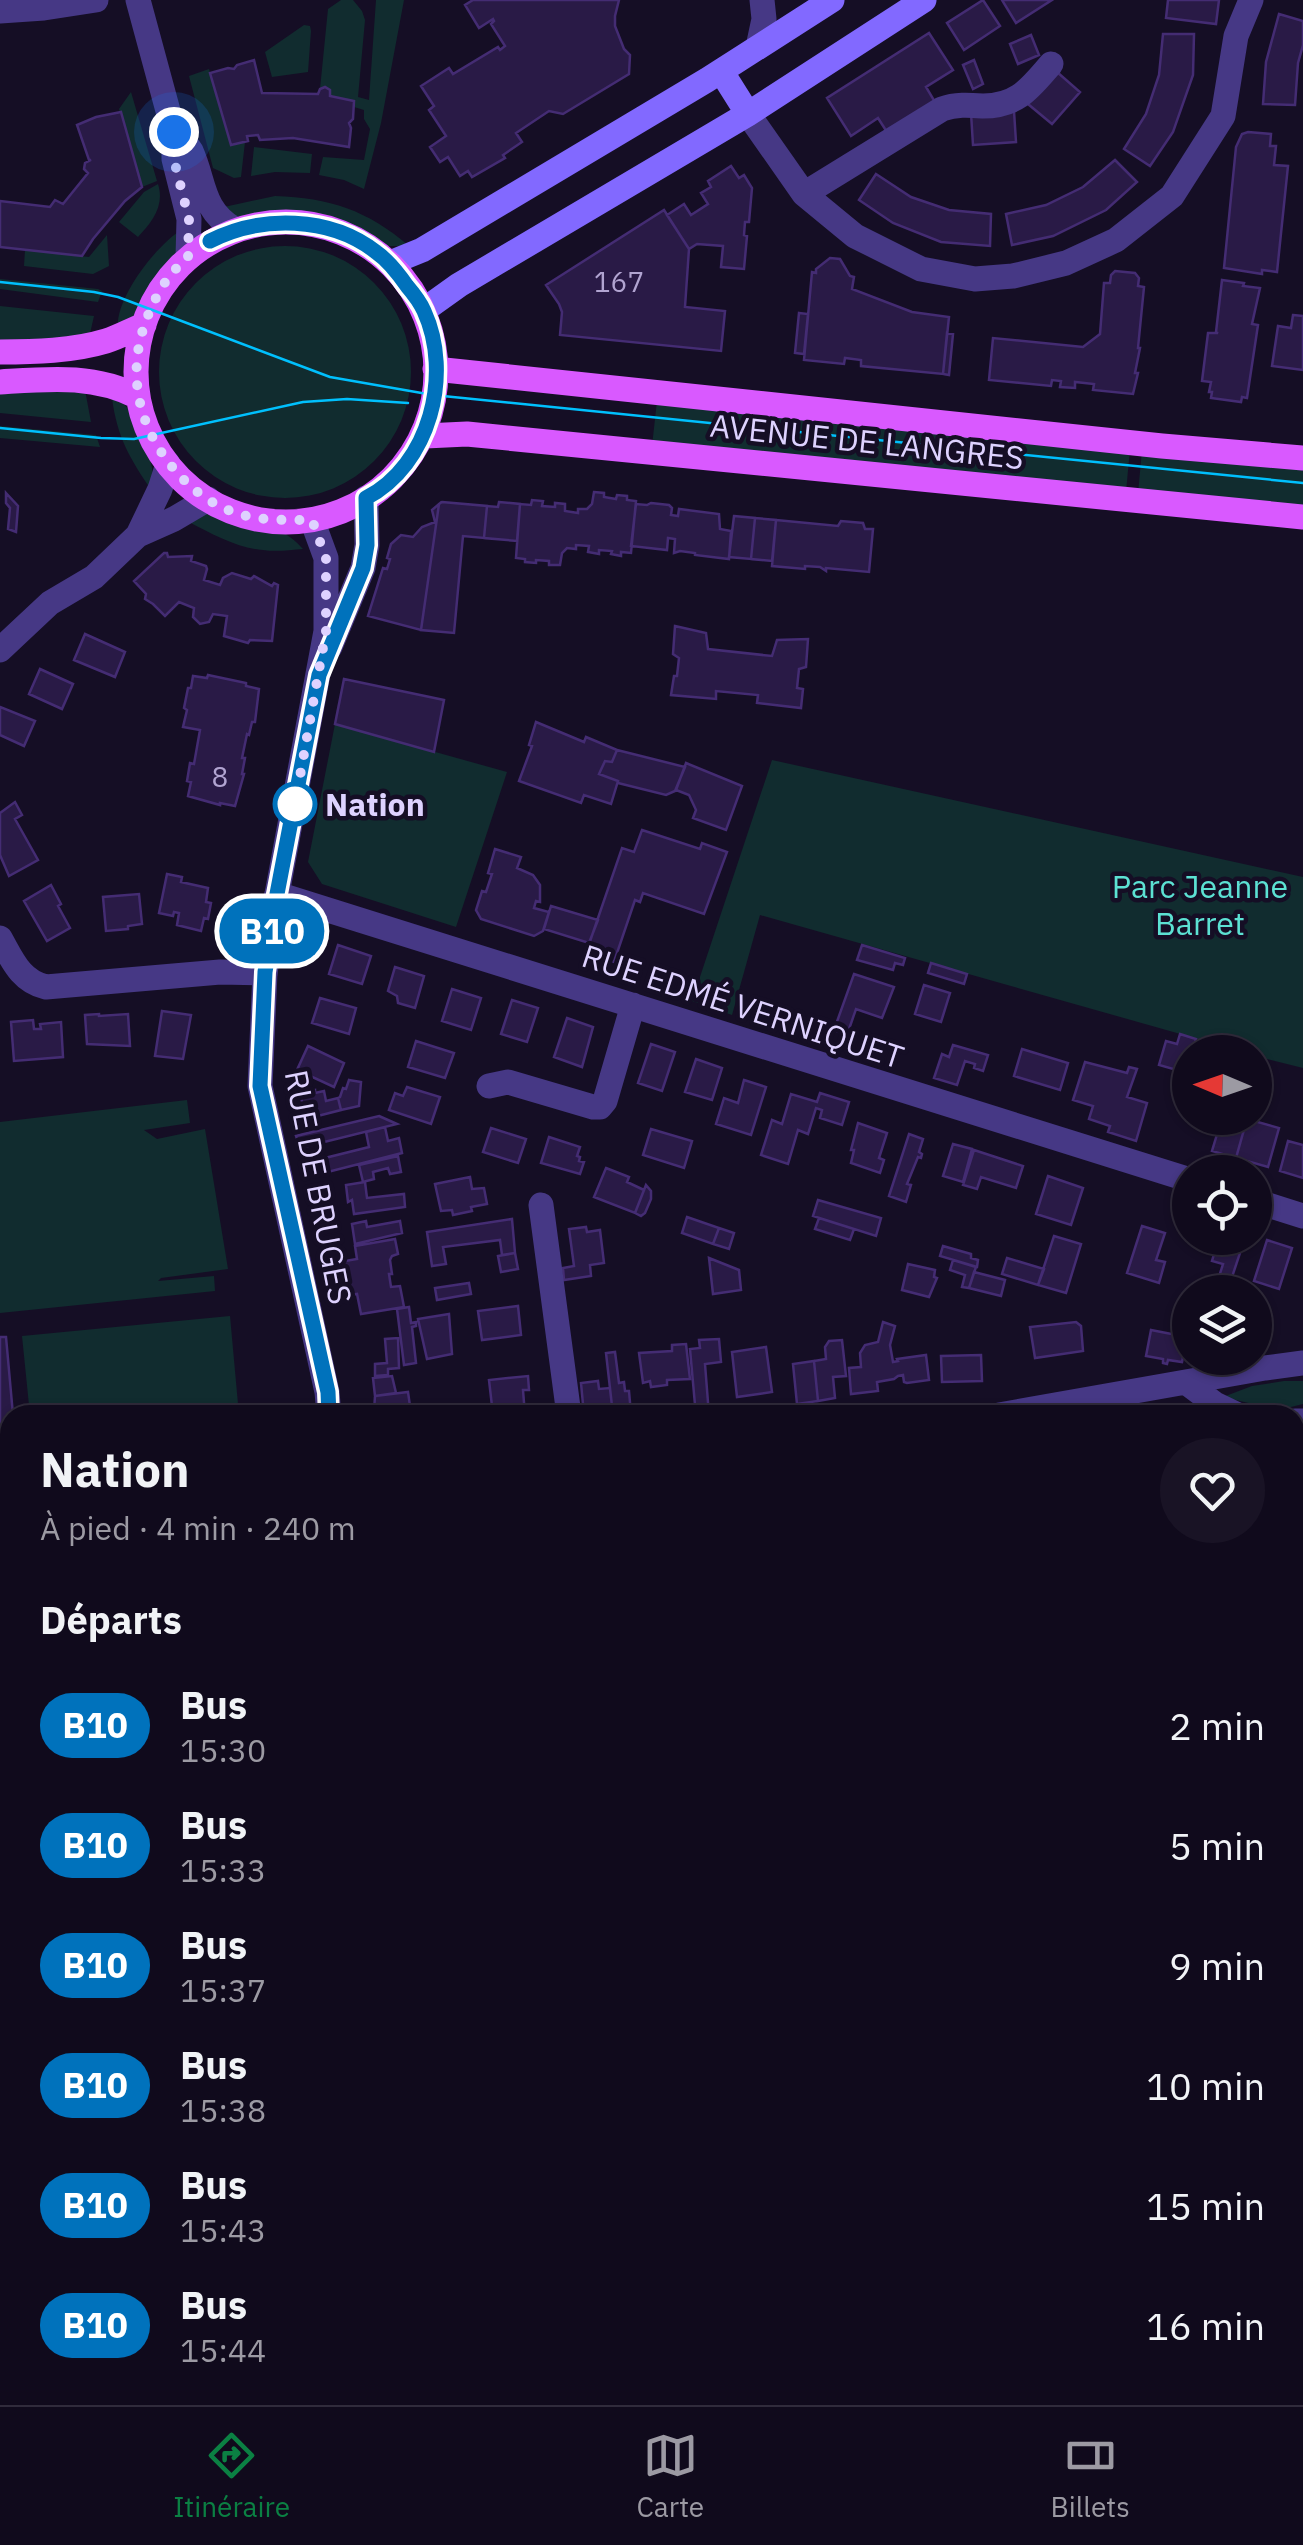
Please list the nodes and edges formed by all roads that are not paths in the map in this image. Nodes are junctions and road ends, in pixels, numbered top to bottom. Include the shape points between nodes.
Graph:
1 (96, 0) edge
2 (138, 0) edge
3 (762, 0) edge
4 (832, 0) edge
5 (924, 0) edge
6 (1250, 0) edge
7 (0, 12) edge
8 (758, 47) junction
9 (1051, 64) dead end
10 (722, 71) junction
11 (748, 114) junction
12 (174, 132) junction
13 (804, 194) junction
14 (234, 229) junction
15 (188, 258) junction
16 (390, 264) junction
17 (424, 310) junction
18 (144, 325) junction
19 (0, 352) edge
20 (436, 369) junction
21 (0, 382) edge
22 (138, 397) junction
23 (425, 436) junction
24 (1303, 458) edge
25 (168, 464) junction
26 (366, 498) junction
27 (208, 499) junction
28 (1303, 517) edge
29 (312, 520) junction
30 (138, 535) junction
31 (0, 650) edge
32 (319, 675) junction
33 (277, 894) junction
34 (0, 938) edge
35 (265, 972) junction
36 (9, 974) edge
37 (632, 1005) junction
38 (489, 1086) dead end
39 (1172, 1174) edge
40 (541, 1205) dead end
41 (1272, 1206) edge
42 (1303, 1216) edge
43 (1303, 1363) edge
44 (1187, 1383) junction
45 (329, 1405) edge
46 (569, 1405) edge
47 (1111, 1405) edge
48 (1218, 1405) edge

1 - 7 street
2 - 12 street
3 - 8 street
4 - 8 main road
5 - 11 main road
6 - 13 street via 1236,36 1223,116 1172,196 1116,240 1066,264 1001,278 921,269 855,236
8 - 10 main road
9 - 13 street via 1015,100 942,109
10 - 11 main road
10 - 16 main road
11 - 13 street
11 - 17 main road
12 - 14 street via 190,148 211,208
12 - 15 street via 189,219
14 - 15 main road
14 - 16 main road via 314,224 345,233
15 - 18 main road via 163,285
16 - 17 main road
17 - 20 main road
18 - 19 main road via 92,344
18 - 22 main road
20 - 23 main road
20 - 24 main road, AVENUE DE LANGRES
21 - 22 main road via 90,381
22 - 25 main road via 150,437
23 - 26 main road via 404,467
23 - 28 main road, AVENUE DE LANGRES via 468,434
25 - 27 main road
25 - 30 street
26 - 29 main road
26 - 32 street, RUE DE BRUGES via 363,568
27 - 29 main road via 235,513
27 - 30 street
29 - 32 street, RUE DE BRUGES via 326,558
30 - 31 street
32 - 33 street, RUE DE BRUGES
33 - 35 street, RUE DE BRUGES
33 - 37 street, RUE EDMÉ VERNIQUET
34 - 36 street
35 - 36 street via 46,988
35 - 45 street, RUE DE BRUGES via 260,1086
37 - 38 street via 600,1107 508,1082
37 - 39 street, RUE EDMÉ VERNIQUET
40 - 46 street
41 - 42 street
43 - 44 street
44 - 47 street
44 - 48 street

